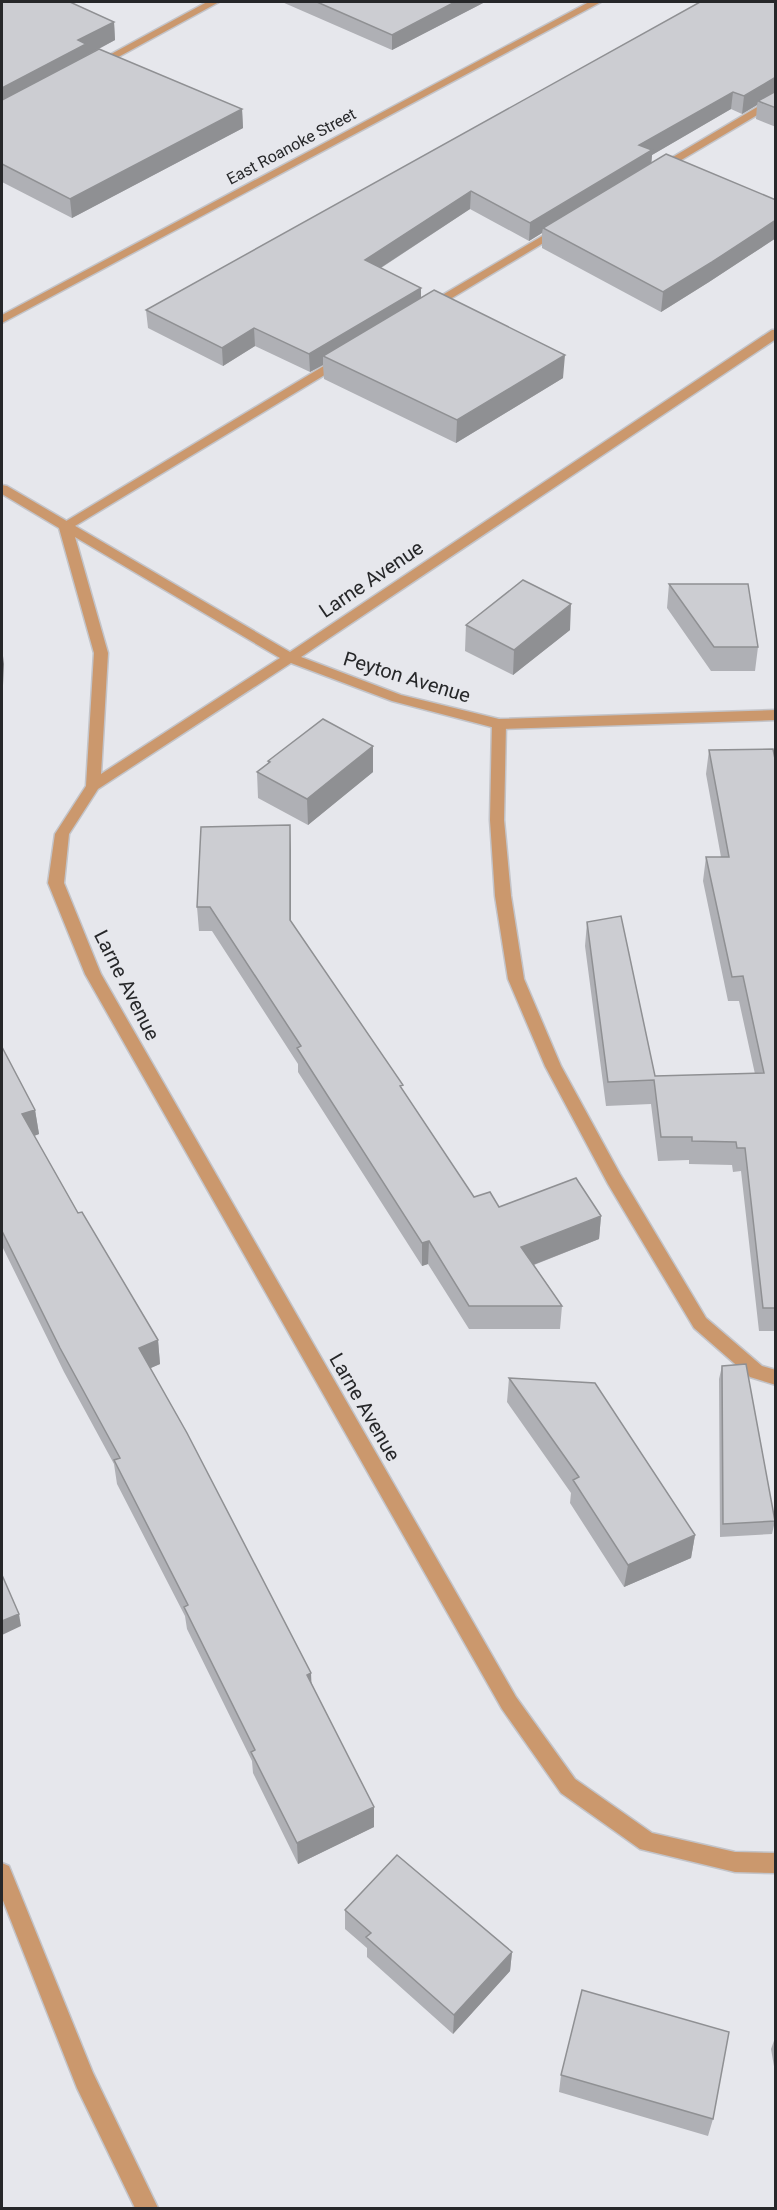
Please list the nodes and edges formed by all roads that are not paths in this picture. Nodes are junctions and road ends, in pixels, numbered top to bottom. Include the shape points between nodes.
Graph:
1 (214, 2) edge
2 (596, 2) edge
3 (82, 73) edge
4 (776, 99) edge
5 (643, 179) edge
6 (571, 222) edge
7 (418, 314) edge
8 (2, 320) edge
9 (776, 333) edge
10 (357, 351) edge
11 (2, 489) edge
12 (65, 526) junction
13 (290, 658) junction
14 (776, 715) edge
15 (499, 724) junction
16 (93, 786) junction
17 (776, 1378) edge
18 (776, 1863) edge
19 (2, 1873) edge
20 (147, 2208) edge

1 - 3 street
2 - 8 street, East Roanoke Street
4 - 5 street
6 - 7 street
9 - 13 street, Larne Avenue
10 - 12 street
11 - 12 street, Peyton Avenue
12 - 13 street, Peyton Avenue
12 - 16 street via 101,653
13 - 15 street, Peyton Avenue via 397,698
13 - 16 street, Larne Avenue
14 - 15 street, Peyton Avenue
15 - 17 street via 497,820 503,896 516,979 559,1076 614,1179 700,1323 756,1372
16 - 18 street, Larne Avenue via 62,834 56,883 93,974 509,1702 568,1786 647,1842 735,1862
19 - 20 street via 85,2080

